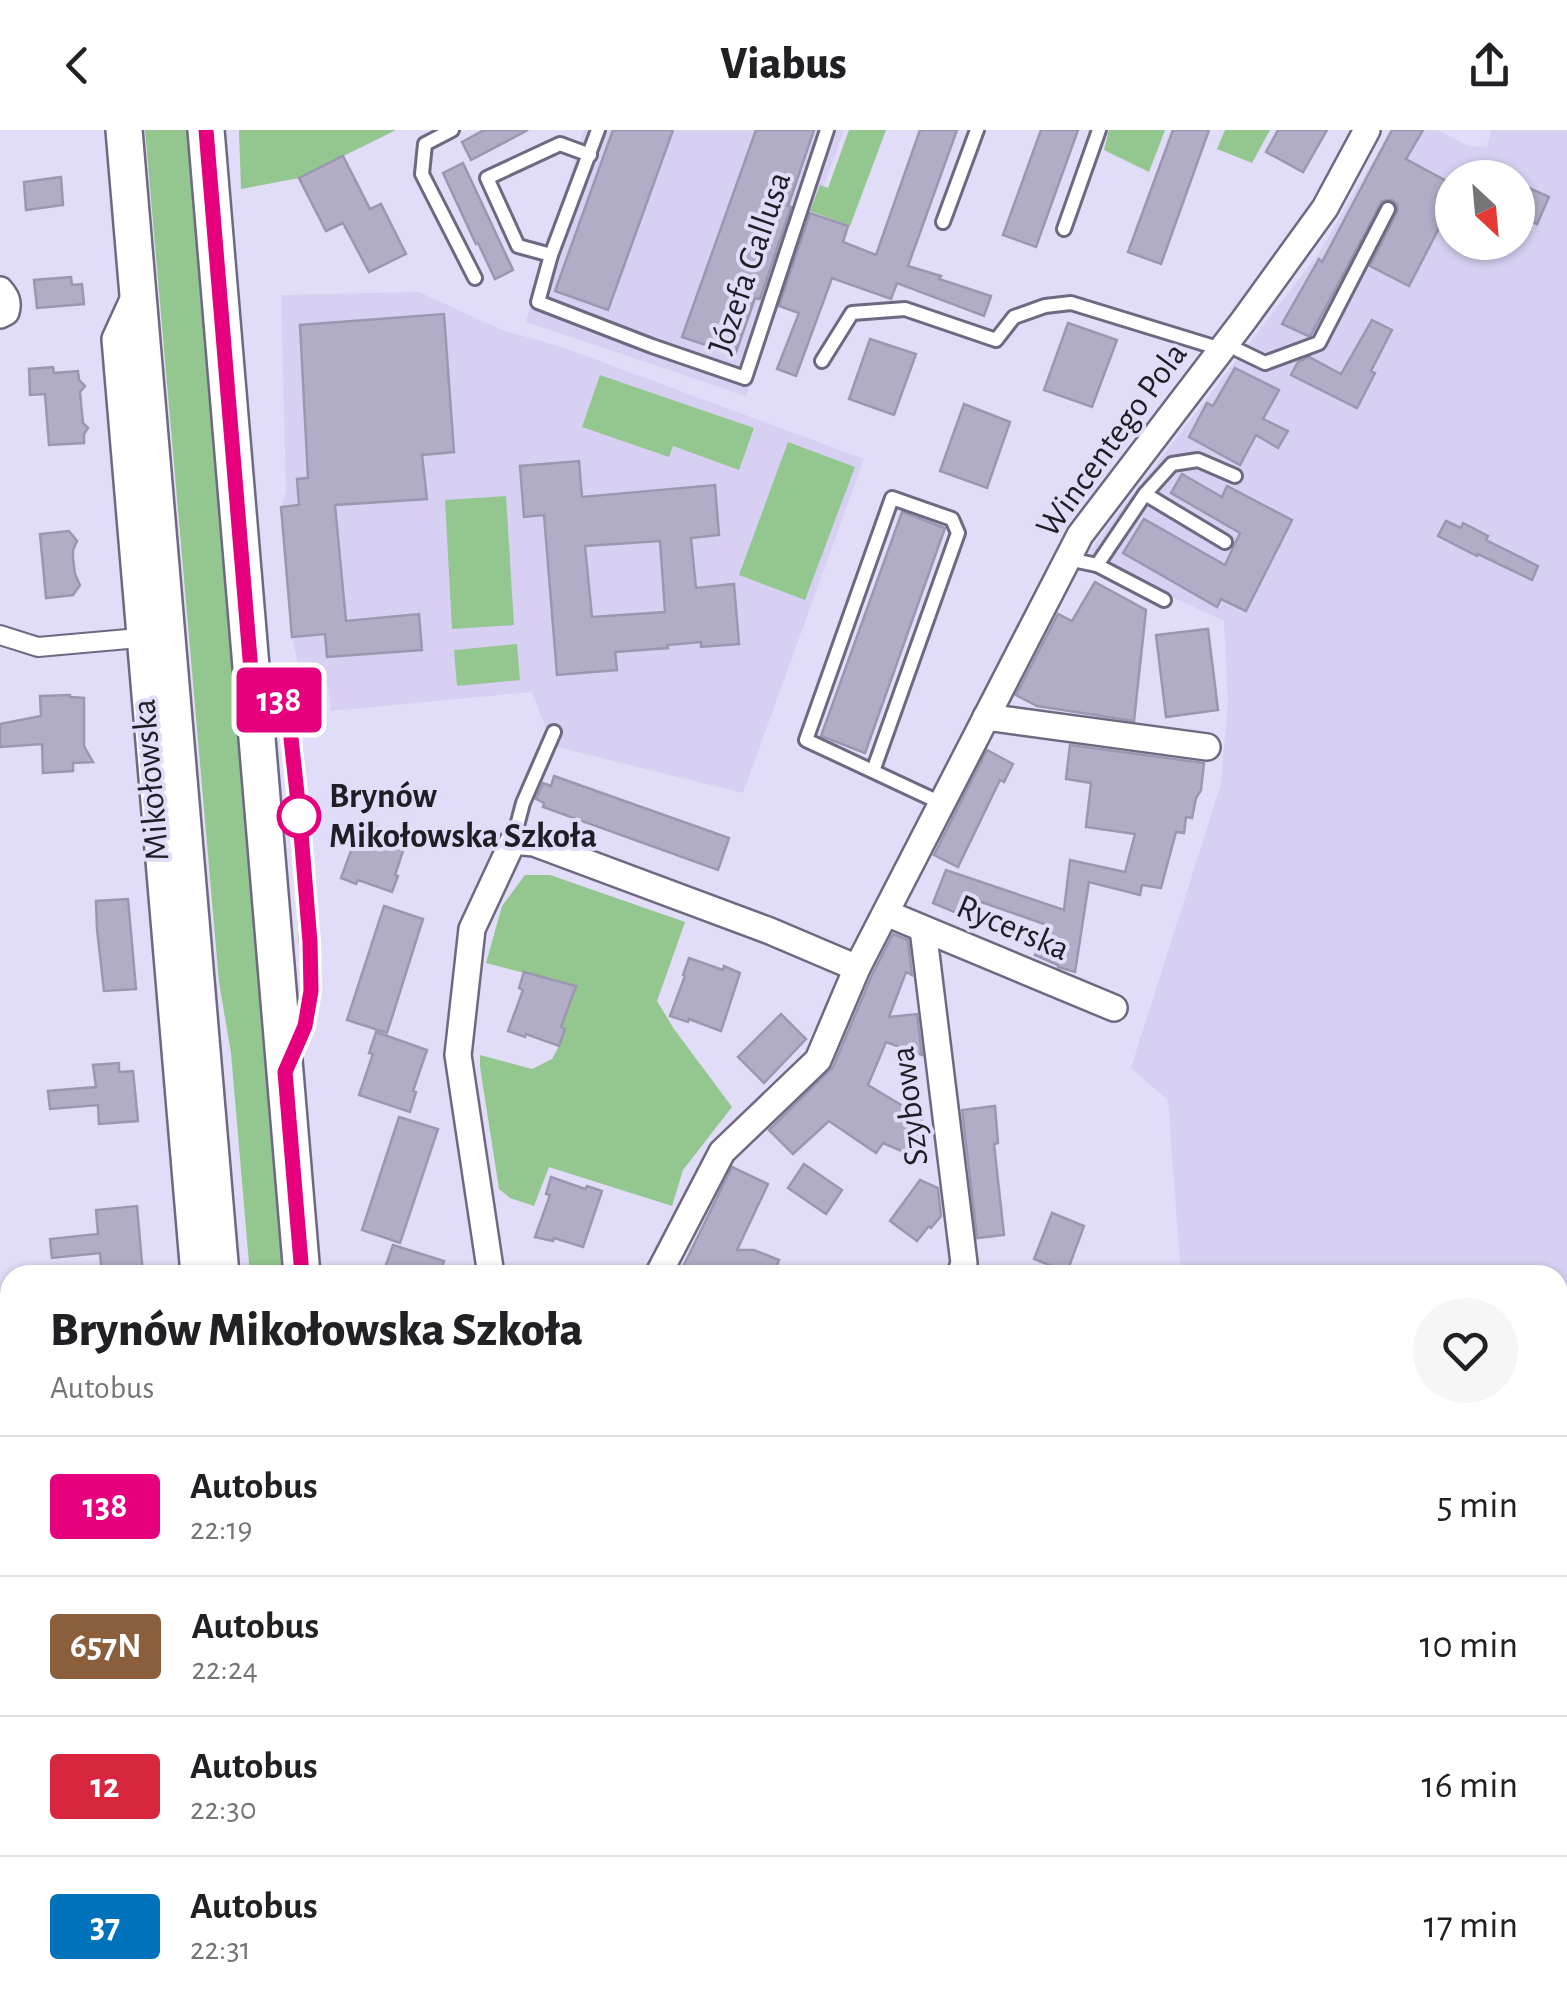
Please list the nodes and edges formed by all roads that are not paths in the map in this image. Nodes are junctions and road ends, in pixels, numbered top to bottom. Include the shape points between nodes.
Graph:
1 (124, 130) edge
2 (206, 130) edge
3 (452, 130) edge
4 (598, 130) edge
5 (828, 130) edge
6 (977, 130) edge
7 (1099, 130) edge
8 (1367, 130) edge
9 (590, 155) junction
10 (1388, 209) dead end
11 (943, 222) dead end
12 (1064, 230) dead end
13 (552, 255) junction
14 (475, 278) dead end
15 (0, 290) edge
16 (0, 315) edge
17 (1224, 345) junction
18 (822, 361) dead end
19 (1234, 476) dead end
20 (1146, 494) junction
21 (1225, 542) dead end
22 (1068, 559) junction
23 (1097, 565) junction
24 (1164, 600) dead end
25 (0, 635) edge
26 (153, 636) junction
27 (986, 718) junction
28 (554, 732) dead end
29 (1206, 748) dead end
30 (874, 772) junction
31 (942, 804) junction
32 (513, 841) junction
33 (886, 913) junction
34 (924, 929) junction
35 (857, 968) junction
36 (1114, 1008) dead end
37 (216, 1265) edge
38 (301, 1265) edge
39 (490, 1265) edge
40 (663, 1265) edge
41 (963, 1265) edge

1 - 26 main road, Mikołowska
2 - 38 main road
3 - 14 lane via 425,144 422,174
4 - 9 lane, Józefa Gallusa
5 - 13 lane, Józefa Gallusa via 745,378 538,302
6 - 11 lane
7 - 12 lane
8 - 17 street, Wincentego Pola via 1324,208
9 - 13 lane, Józefa Gallusa
9 - 13 lane via 560,144 487,178 518,246
10 - 17 lane via 1319,343 1265,363
15 - 16 street via 8,305
17 - 18 lane via 1071,304 1014,317 996,340 904,309 852,313
17 - 22 street, Wincentego Pola
19 - 20 lane via 1198,460 1172,464
20 - 21 lane
20 - 23 lane
22 - 23 lane
22 - 27 street, Wincentego Pola
23 - 24 lane
25 - 26 street via 38,647
26 - 37 main road, Mikołowska
27 - 29 street
27 - 31 street, Wincentego Pola
28 - 32 lane
30 - 30 lane via 806,740 892,498 952,518 958,533
30 - 31 lane
31 - 33 street, Wincentego Pola
32 - 35 street
32 - 39 street via 472,928 459,1034
33 - 34 street, Rycerska
33 - 35 street, Wincentego Pola
34 - 36 street, Rycerska
34 - 41 street, Szybowa
35 - 40 street, Wincentego Pola via 818,1060 722,1152

